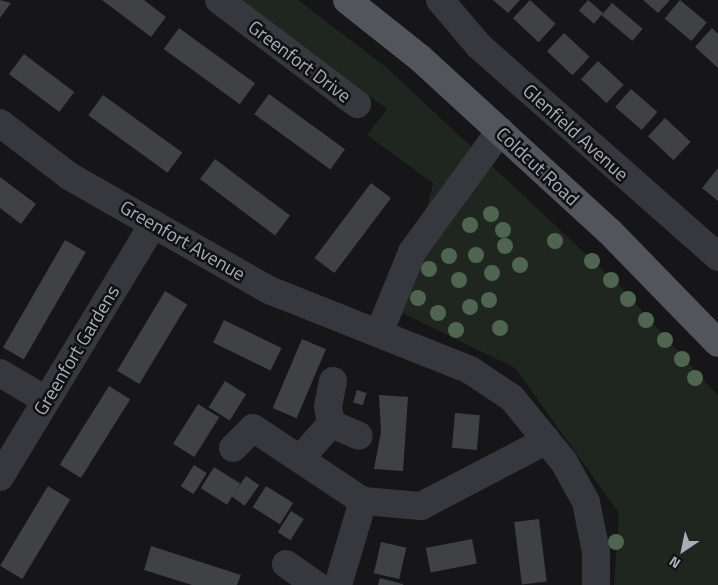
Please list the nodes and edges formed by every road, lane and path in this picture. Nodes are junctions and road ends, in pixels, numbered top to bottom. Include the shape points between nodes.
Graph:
1 (219, 0) edge
2 (347, 0) edge
3 (440, 0) edge
4 (357, 104) dead end
5 (0, 123) edge
6 (500, 131) junction
7 (153, 224) junction
8 (718, 257) edge
9 (379, 333) junction
10 (718, 343) edge
11 (0, 373) edge
12 (334, 382) dead end
13 (46, 400) junction
14 (331, 424) junction
15 (359, 436) dead end
16 (547, 440) junction
17 (233, 448) dead end
18 (300, 459) junction
19 (0, 477) edge
20 (363, 500) junction
21 (286, 564) dead end
22 (316, 585) edge
23 (338, 585) edge
24 (596, 585) edge

1 - 4 street, Greenfort Drive
2 - 6 main road, Coldcut Road
3 - 8 street, Glenfield Avenue via 479,46
5 - 7 street, Greenfort Avenue via 69,176
6 - 9 street via 412,252
6 - 10 main road, Coldcut Road via 646,265
7 - 9 street, Greenfort Avenue via 293,302
7 - 13 street, Greenfort Gardens
9 - 16 street, Greenfort Avenue via 470,370 512,398
11 - 13 street
12 - 14 street via 328,406
13 - 19 street, Greenfort Gardens
14 - 15 street
14 - 18 street
16 - 20 street via 421,506
16 - 24 street, Greenfort Avenue via 586,502 596,552
17 - 18 street via 253,428
18 - 20 street
20 - 23 street
21 - 22 street

